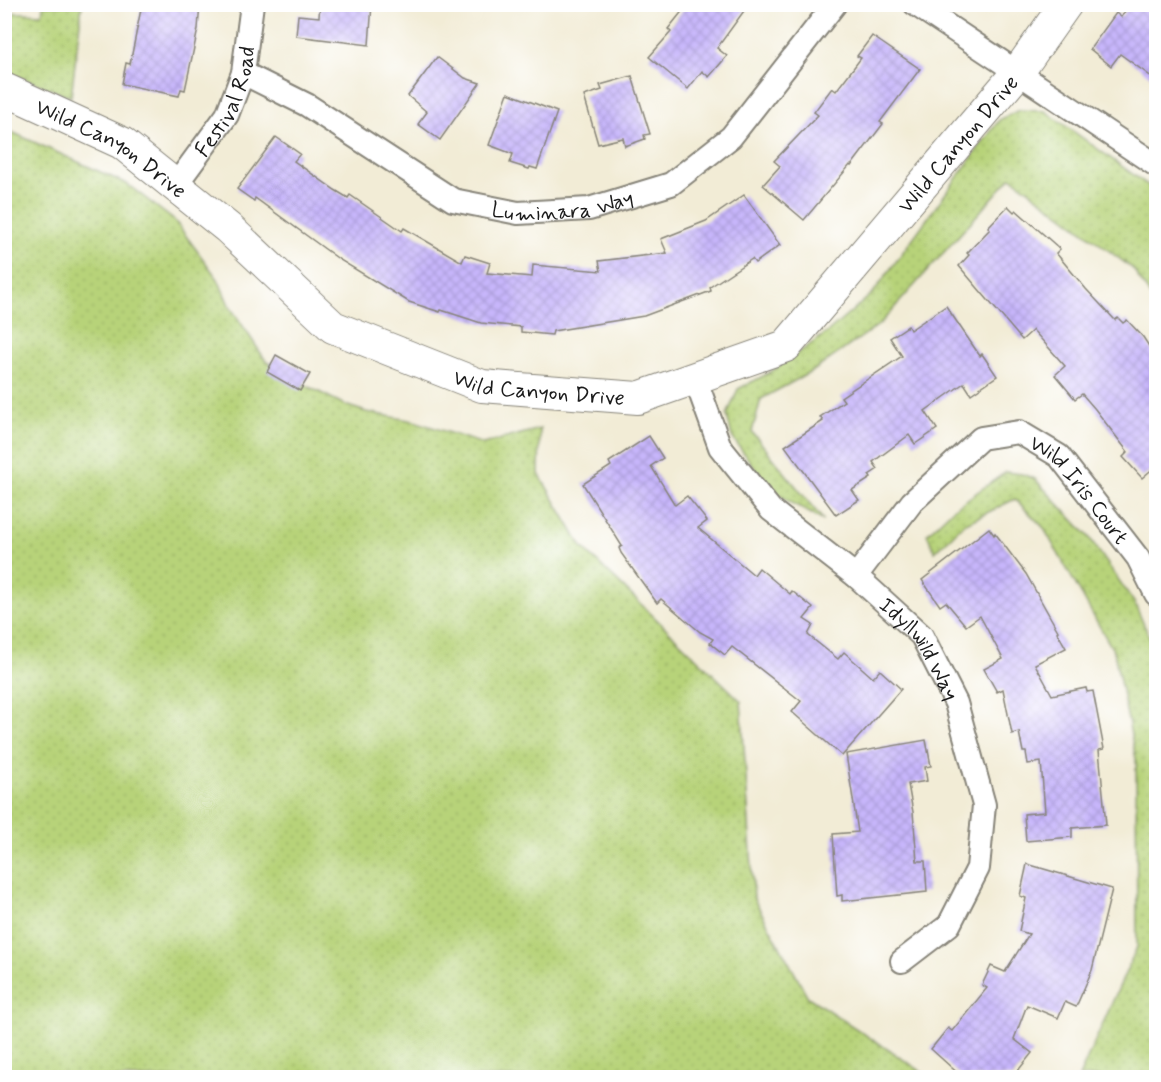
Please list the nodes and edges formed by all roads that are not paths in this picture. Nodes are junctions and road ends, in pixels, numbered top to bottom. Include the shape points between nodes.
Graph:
1 (252, 4) edge
2 (835, 4) edge
3 (915, 4) edge
4 (1066, 4) edge
5 (1018, 72) junction
6 (243, 73) junction
7 (4, 89) edge
8 (1156, 165) edge
9 (175, 186) junction
10 (695, 378) junction
11 (856, 576) junction
12 (1156, 594) edge
13 (902, 961) dead end

1 - 6 street, Festival Road
2 - 6 street, Luminara Way via 731,137 671,183 588,209 518,213 453,201 307,105
3 - 5 street
4 - 5 street, Wild Canyon Drive
5 - 8 street
5 - 10 street, Wild Canyon Drive via 786,346
6 - 9 street, Festival Road via 227,115
7 - 9 street, Wild Canyon Drive via 122,143
9 - 10 street, Wild Canyon Drive via 228,228 333,327 482,386 638,399
10 - 11 street, Idyllwild Way via 720,447 771,510
11 - 12 street, Wild Iris Court via 912,502 981,438 1019,432 1059,456 1138,558
11 - 13 street, Idyllwild Way via 922,636 956,703 984,805 978,868 949,926

